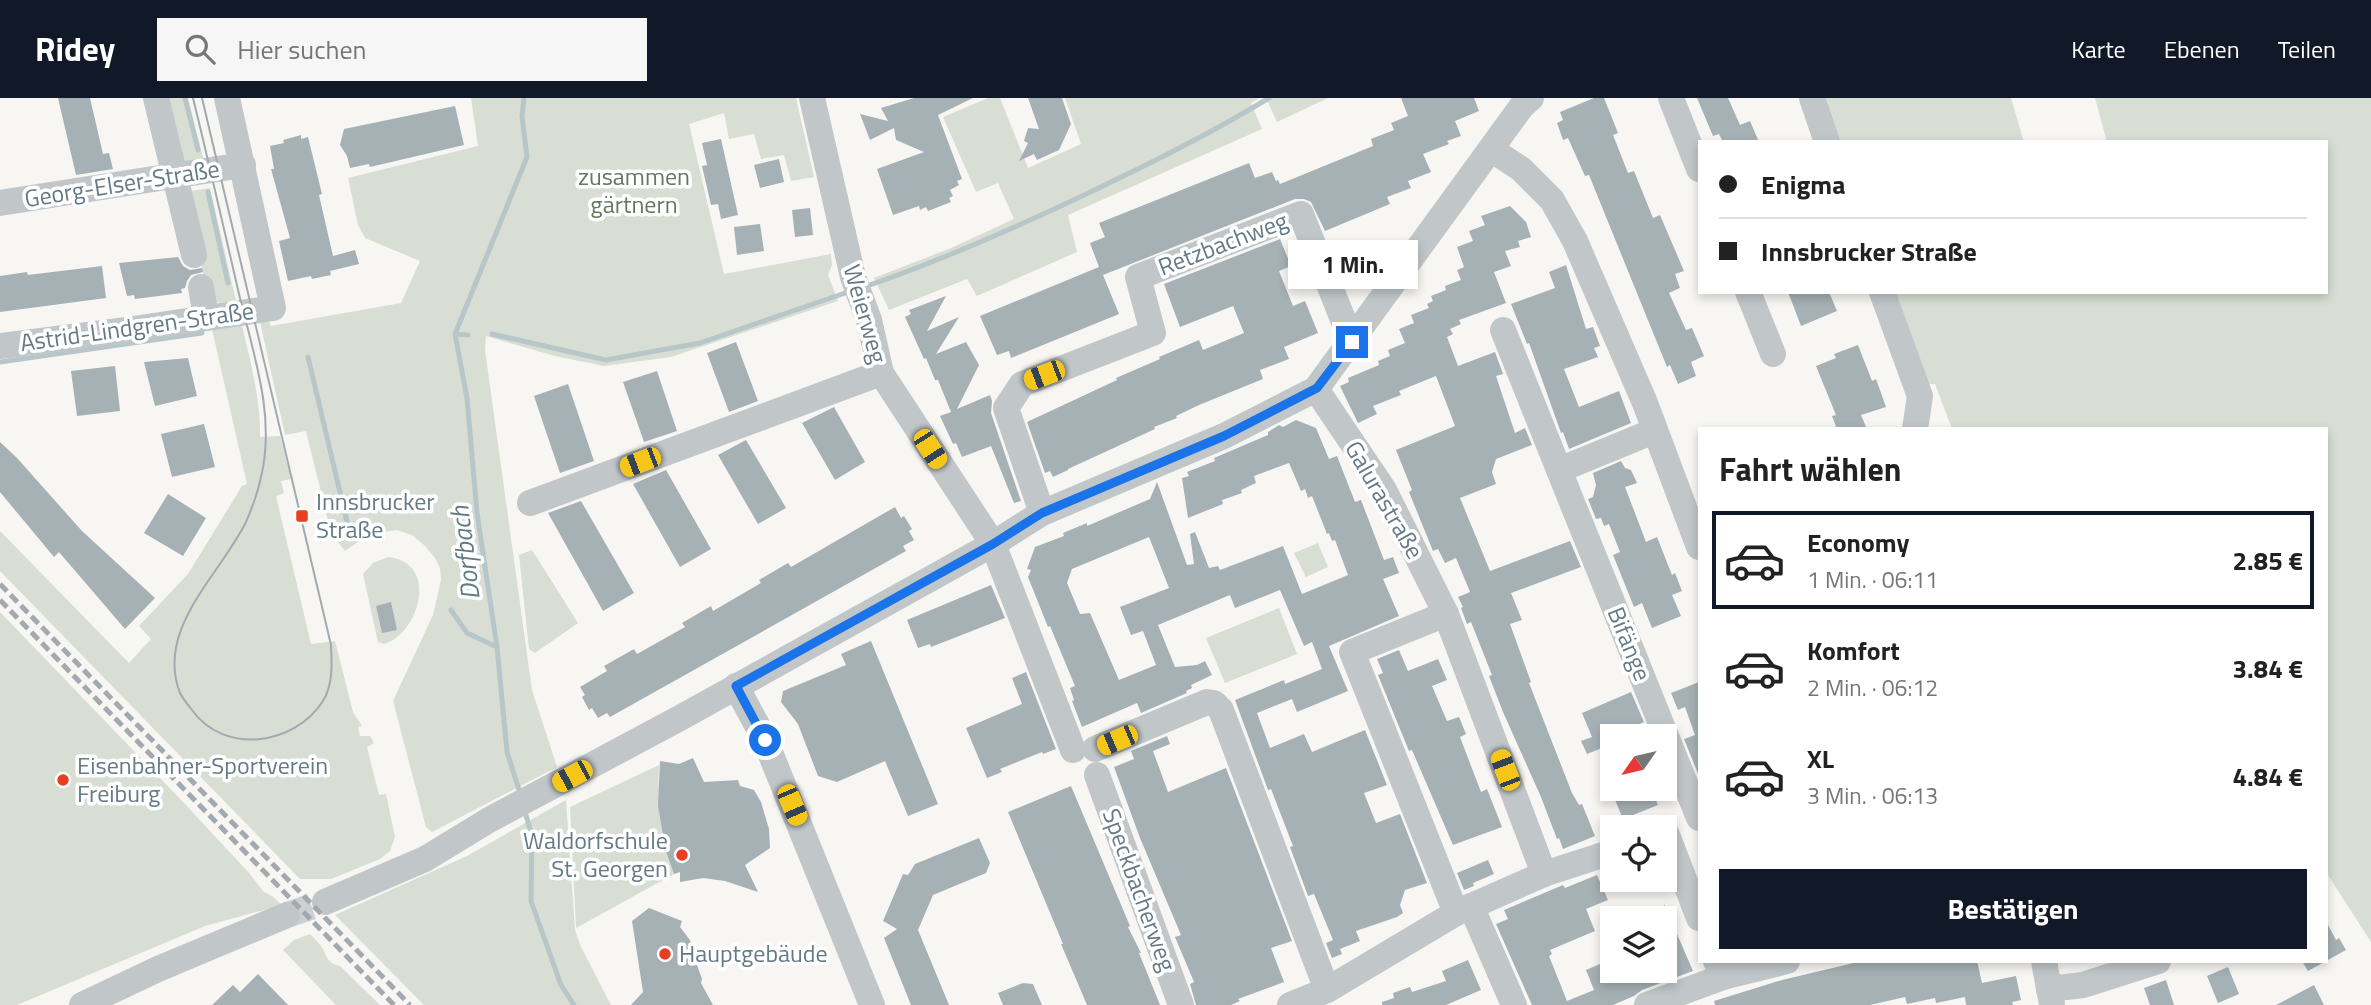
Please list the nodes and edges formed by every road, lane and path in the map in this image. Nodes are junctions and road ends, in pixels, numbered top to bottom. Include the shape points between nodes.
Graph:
1 (156, 98) edge
2 (227, 98) edge
3 (812, 98) edge
4 (1531, 98) edge
5 (1671, 98) edge
6 (1812, 98) edge
7 (1826, 140) edge
8 (1492, 150) junction
9 (243, 165) junction
10 (1698, 166) edge
11 (175, 177) junction
12 (0, 203) edge
13 (194, 255) dead end
14 (201, 287) dead end
15 (1749, 294) edge
16 (1883, 294) edge
17 (206, 318) junction
18 (1503, 330) dead end
19 (1352, 342) junction
20 (0, 345) edge
21 (1773, 354) dead end
22 (881, 373) junction
23 (1317, 388) junction
24 (1915, 427) edge
25 (1654, 431) junction
26 (1559, 470) junction
27 (530, 503) dead end
28 (1042, 513) junction
29 (993, 544) junction
30 (1698, 544) edge
31 (1446, 614) junction
32 (736, 686) junction
33 (1088, 758) junction
34 (1698, 816) edge
35 (1698, 825) edge
36 (1677, 832) edge
37 (1600, 856) edge
38 (1677, 863) edge
39 (1544, 874) junction
40 (325, 902) tunnel mouth
41 (1464, 910) junction
42 (287, 915) tunnel mouth
43 (1698, 915) edge
44 (1770, 963) edge
45 (2044, 963) edge
46 (2152, 963) edge
47 (1719, 969) edge
48 (1327, 990) junction
49 (2050, 997) edge
50 (82, 1005) edge
51 (872, 1005) edge
52 (1181, 1005) edge
53 (1290, 1005) edge
54 (1514, 1005) edge
55 (1647, 1005) edge

1 - 11 street
2 - 9 street
3 - 22 street, Weierweg
4 - 8 street
5 - 10 street
6 - 7 street
8 - 19 street
8 - 25 street via 1521,169 1552,200 1575,241
9 - 11 street, Georg-Elser-Straße
9 - 17 street, Astrid-Lindgren-Straße via 273,308
11 - 12 street, Georg-Elser-Straße
11 - 13 street
14 - 17 street
15 - 21 street
16 - 24 street via 1920,396
17 - 20 street, Astrid-Lindgren-Straße
18 - 26 street, Bifänge
19 - 23 street
19 - 28 street, Retzbachweg via 1301,214 1138,277 1153,334 1022,384 1006,408
22 - 27 street
22 - 29 street, Weierweg
23 - 28 street via 1224,436
23 - 31 street, Galurastraße via 1384,490
25 - 26 street
25 - 30 street
26 - 34 street, Bifänge
28 - 29 street
29 - 32 street
29 - 33 street, Speckbacherweg
31 - 39 street, Galurastraße
31 - 41 street via 1352,652
32 - 40 street via 425,859
32 - 51 street via 765,740
33 - 48 street via 1207,702 1214,703
33 - 52 street, Speckbacherweg
35 - 36 street
37 - 39 street
38 - 43 street
39 - 41 street
41 - 48 street
41 - 54 street
42 - 50 street
44 - 47 street
45 - 49 street
46 - 49 street
47 - 55 street
48 - 53 street

